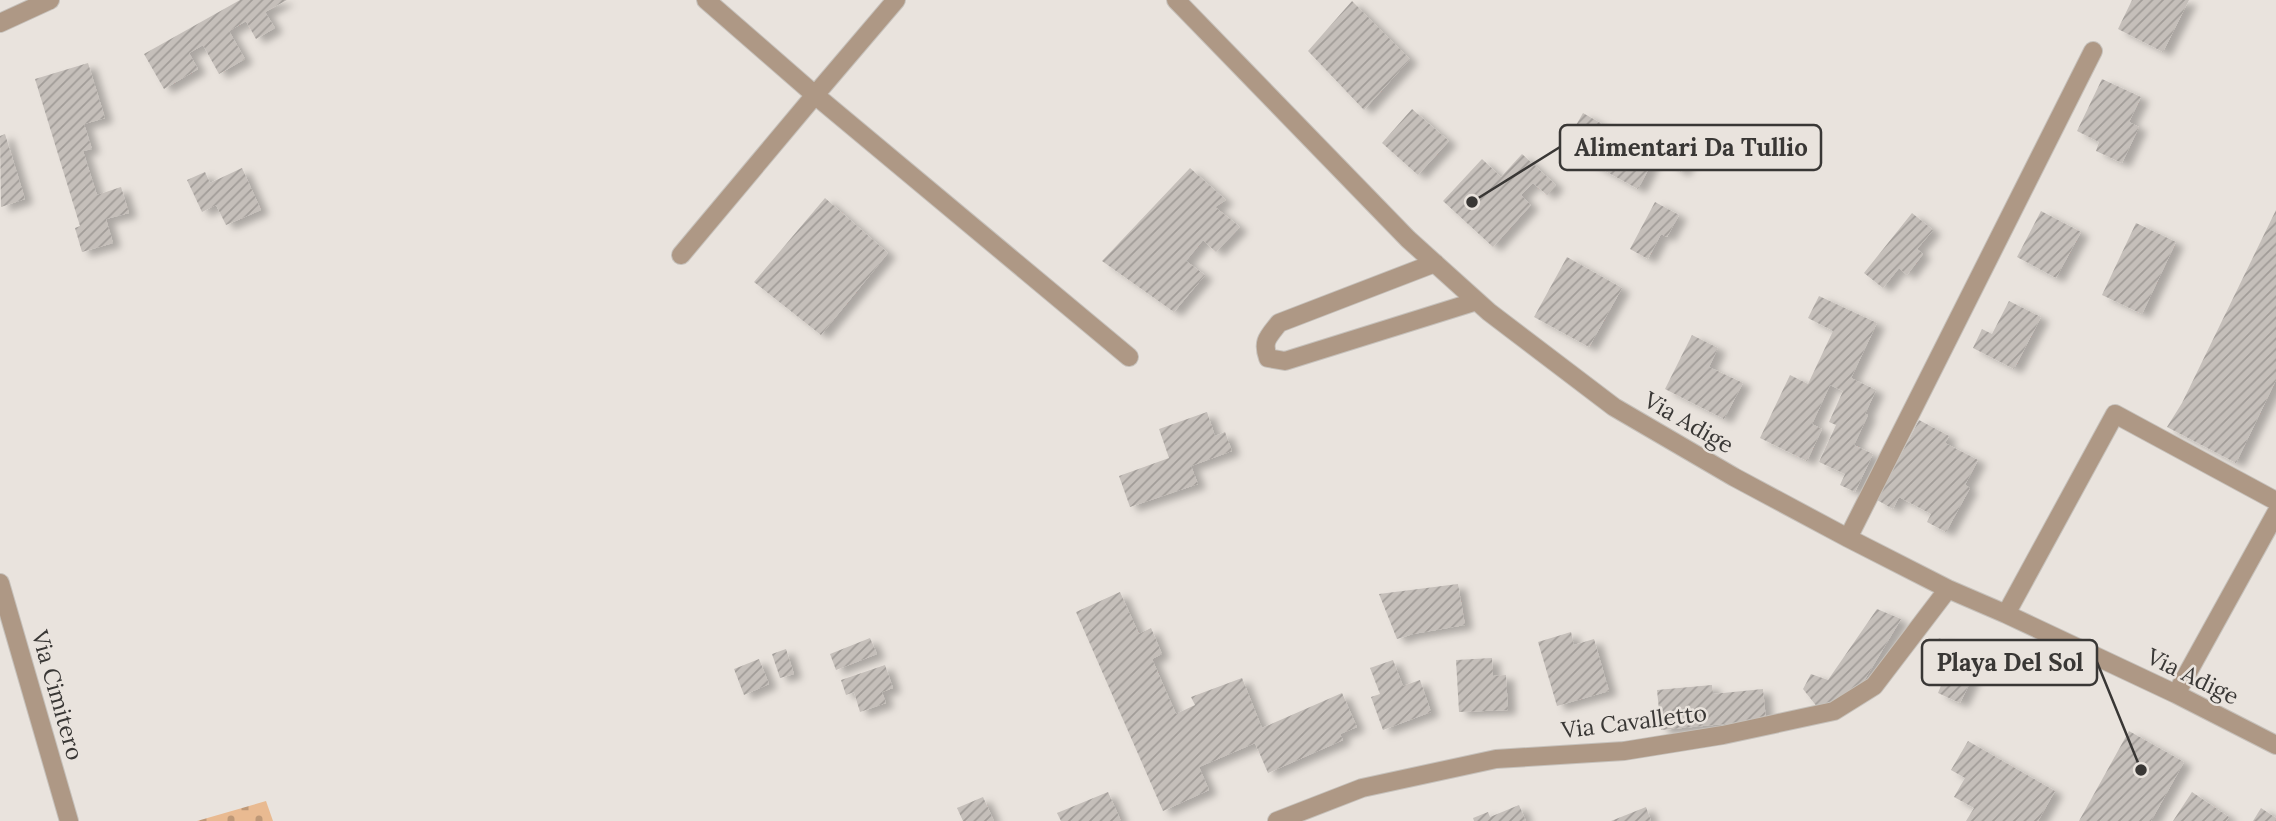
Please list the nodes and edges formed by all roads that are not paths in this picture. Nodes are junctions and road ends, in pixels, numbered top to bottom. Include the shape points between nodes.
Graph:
1 (50, 0) edge
2 (706, 0) edge
3 (896, 0) edge
4 (1176, 0) edge
5 (0, 23) edge
6 (2093, 51) dead end
7 (815, 95) junction
8 (681, 255) dead end
9 (1435, 263) junction
10 (1477, 301) junction
11 (1129, 357) dead end
12 (2276, 501) edge
13 (2276, 513) edge
14 (1848, 538) junction
15 (0, 583) edge
16 (1948, 589) junction
17 (2006, 614) junction
18 (2176, 694) junction
19 (2276, 745) edge
20 (69, 821) edge
21 (1277, 821) edge

1 - 5 street
2 - 7 street
3 - 7 street
4 - 9 street, Via Adige
6 - 14 street
7 - 8 street
7 - 11 street
9 - 10 street, Via Adige
9 - 10 street via 1279,323 1264,346 1268,358 1285,361
10 - 14 street, Via Adige via 1614,407
12 - 17 street via 2115,414
13 - 18 street
14 - 16 street, Via Adige
15 - 20 street, Via Cimitero
16 - 17 street, Via Adige
16 - 21 street, Via Cavalletto via 1874,686 1834,711 1624,751 1496,760 1362,788
17 - 18 street, Via Adige
18 - 19 street, Via Adige

